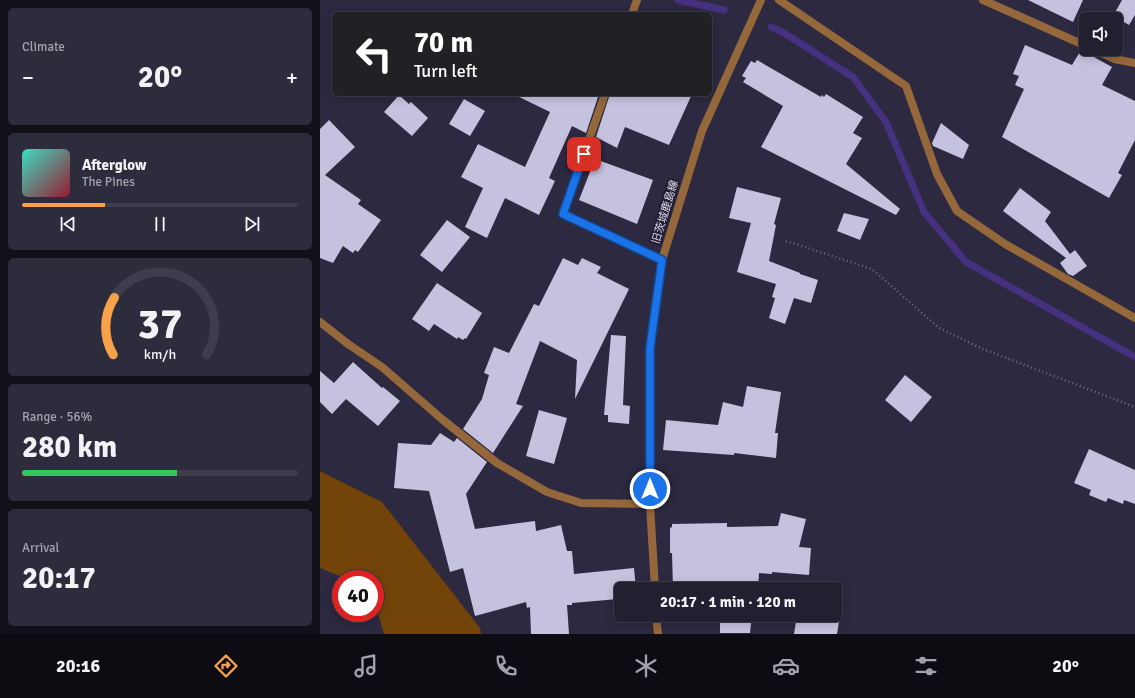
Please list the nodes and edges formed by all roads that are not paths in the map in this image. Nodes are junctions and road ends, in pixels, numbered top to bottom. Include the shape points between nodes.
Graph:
1 (637, 0) edge
2 (761, 0) edge
3 (779, 0) edge
4 (982, 0) edge
5 (633, 12) edge
6 (1079, 43) edge
7 (1108, 56) edge
8 (1135, 63) edge
9 (604, 96) edge
10 (662, 260) junction
11 (1135, 318) edge
12 (320, 322) edge
13 (650, 504) junction
14 (655, 582) edge
15 (657, 622) edge
16 (658, 634) edge

1 - 5 street
2 - 10 street, 旧茨城鹿島線 via 702,131
3 - 11 street via 906,86 937,174 957,211 1005,244
4 - 6 street
7 - 8 street
9 - 10 street via 563,214
10 - 13 street, 旧茨城鹿島線 via 650,348
12 - 13 street via 382,367 497,463 546,492 580,503
13 - 14 street, 旧茨城鹿島線
15 - 16 street

